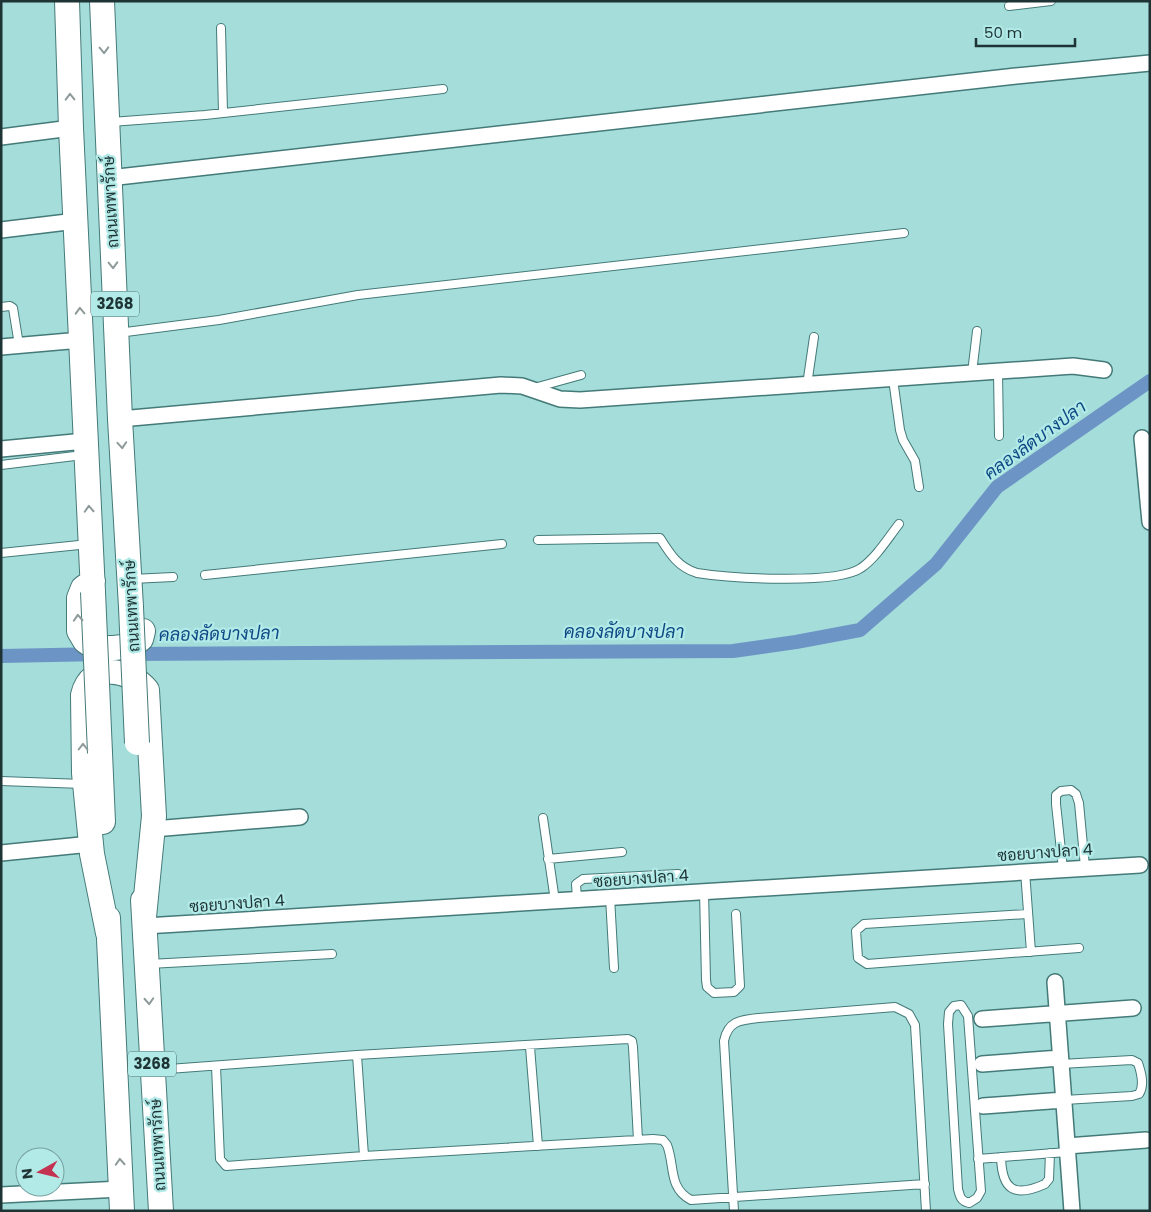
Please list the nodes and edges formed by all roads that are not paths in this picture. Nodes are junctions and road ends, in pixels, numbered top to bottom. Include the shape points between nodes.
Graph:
1 (67, 1) edge
2 (102, 1) edge
3 (1051, 1) edge
4 (1010, 6) dead end
5 (221, 28) dead end
6 (1150, 64) edge
7 (443, 89) dead end
8 (223, 113) junction
9 (106, 123) junction
10 (71, 128) junction
11 (1, 137) edge
12 (109, 178) junction
13 (76, 221) junction
14 (1, 230) edge
15 (904, 233) dead end
16 (1, 307) edge
17 (977, 331) dead end
18 (116, 333) junction
19 (814, 336) dead end
20 (81, 340) junction
21 (19, 345) junction
22 (1, 347) edge
23 (1104, 370) dead end
24 (998, 372) junction
25 (972, 373) junction
26 (581, 374) dead end
27 (893, 379) junction
28 (807, 385) junction
29 (530, 389) junction
30 (120, 418) junction
31 (999, 436) dead end
32 (1142, 438) dead end
33 (85, 448) junction
34 (1, 449) edge
35 (1, 465) edge
36 (919, 487) dead end
37 (1150, 522) edge
38 (899, 524) dead end
39 (538, 540) dead end
40 (91, 544) junction
41 (502, 544) dead end
42 (1, 553) edge
43 (205, 575) dead end
44 (174, 577) dead end
45 (93, 587) junction
46 (130, 593) junction
47 (1, 781) edge
48 (85, 784) junction
49 (300, 816) dead end
50 (542, 818) dead end
51 (153, 829) junction
52 (91, 844) junction
53 (622, 852) dead end
54 (1, 854) edge
55 (548, 859) junction
56 (1140, 865) dead end
57 (1085, 867) junction
58 (1063, 869) junction
59 (1025, 871) junction
60 (678, 874) dead end
61 (704, 891) junction
62 (610, 897) junction
63 (577, 899) junction
64 (555, 900) junction
65 (736, 914) dead end
66 (1027, 914) junction
67 (144, 922) junction
68 (108, 933) junction
69 (1079, 948) dead end
70 (1031, 952) junction
71 (332, 954) dead end
72 (147, 964) junction
73 (614, 968) dead end
74 (1054, 982) dead end
75 (1133, 1008) dead end
76 (1058, 1015) junction
77 (982, 1019) dead end
78 (530, 1046) junction
79 (357, 1056) junction
80 (1060, 1061) junction
81 (982, 1064) dead end
82 (216, 1066) junction
83 (153, 1070) junction
84 (1064, 1100) junction
85 (983, 1106) dead end
86 (638, 1140) junction
87 (1146, 1140) dead end
88 (538, 1146) junction
89 (1067, 1149) junction
90 (1050, 1153) junction
91 (364, 1156) junction
92 (1002, 1157) junction
93 (978, 1159) junction
94 (925, 1184) junction
95 (1, 1195) edge
96 (734, 1196) junction
97 (122, 1200) edge
98 (161, 1211) edge
99 (734, 1211) edge
100 (926, 1211) edge
101 (1072, 1211) edge

10 -> 1 main road, 3268
2 -> 9 main road, ถนนเทพารักษ์ / 3268
3 - 4 lane
5 - 8 lane
6 - 12 street via 1016,76
7 - 8 lane
8 - 9 lane
9 - 12 main road, ถนนเทพารักษ์ / 3268
10 - 11 street
10 - 13 main road, 3268
12 -> 18 main road, ถนนเทพารักษ์ / 3268
13 - 14 street
20 -> 13 main road, 3268
15 - 18 lane via 358,295 219,320
16 - 21 lane via 13,308
17 - 25 lane
18 - 30 main road, ถนนเทพารักษ์ / 3268
19 - 28 lane
20 - 21 street
20 - 33 main road, 3268
21 - 22 street
23 - 24 street via 1073,366
24 - 25 street
24 - 31 lane
25 - 27 street
26 - 29 lane
27 - 28 street
27 - 36 lane via 900,430 915,460
28 - 29 street via 580,400 560,399
29 - 30 street via 513,384
30 -> 46 main road, ถนนเทพารักษ์ / 3268
32 - 37 street
33 - 34 street
33 - 35 lane
40 -> 33 main road, 3268
38 - 39 lane via 861,568 838,575 777,579 697,574 674,560 660,538
40 - 42 lane
40 - 45 main road, 3268
41 - 43 lane
44 - 46 lane
46 -> 45 main road via 141,606 141,639 131,646 95,648 79,631 78,608 83,588
45 - 68 main road, 3268, bridge
46 - 67 main road, ถนนเทพารักษ์ / 3268, bridge
47 - 48 lane
48 -> 51 main road via 83,695 86,684 93,678 114,672 134,676 147,690
48 - 52 main road
49 - 51 street
50 - 55 lane
51 - 67 main road
52 - 54 street
52 - 68 main road
53 - 55 lane
55 - 64 lane
56 - 57 street, ซอยบางปลา 4
57 - 58 street, ซอยบางปลา 4
57 - 58 lane via 1079,804 1071,790 1056,795
58 - 59 street, ซอยบางปลา 4
59 - 61 street, ซอยบางปลา 4
59 - 66 lane
60 - 63 lane via 583,879 576,884
61 - 62 street, ซอยบางปลา 4
61 - 65 lane via 706,980 707,987 714,993 734,992 740,986
62 - 63 street, ซอยบางปลา 4
62 - 73 lane
63 - 64 street, ซอยบางปลา 4
64 - 67 street, ซอยบางปลา 4
66 - 70 lane
66 - 70 lane via 864,924 856,931 858,958 867,964
67 - 72 main road, ถนนเทพารักษ์ / 3268
97 -> 68 main road, 3268
69 - 70 lane
71 - 72 lane
72 -> 83 main road, ถนนเทพารักษ์ / 3268
74 - 76 street
75 - 76 street
76 - 77 street
76 - 80 street
78 - 79 lane
78 - 86 lane via 620,1039 632,1041
78 - 88 lane
79 - 82 lane
79 - 91 lane
80 - 81 street
80 - 84 street
80 - 84 lane via 1138,1062 1142,1089 1132,1096
82 - 83 lane
82 - 91 lane via 220,1159 226,1166
83 - 98 main road, ถนนเทพารักษ์ / 3268
84 - 85 street
84 - 89 street
86 - 88 lane
86 - 96 lane via 663,1140 667,1145 674,1184 682,1195 691,1200
87 - 89 street
88 - 91 lane
89 - 90 lane
89 - 101 street
90 - 92 lane
90 - 92 lane via 1046,1184 1017,1190 1009,1188 1004,1181
92 - 93 lane
93 - 93 lane via 968,1016 962,1005 954,1006 949,1012 948,1024 958,1189 963,1202 969,1204 981,1191
94 - 96 lane
94 - 96 lane via 915,1025 908,1014 895,1007 750,1019 731,1024 724,1041
94 - 100 lane
95 - 97 street
96 - 99 lane

